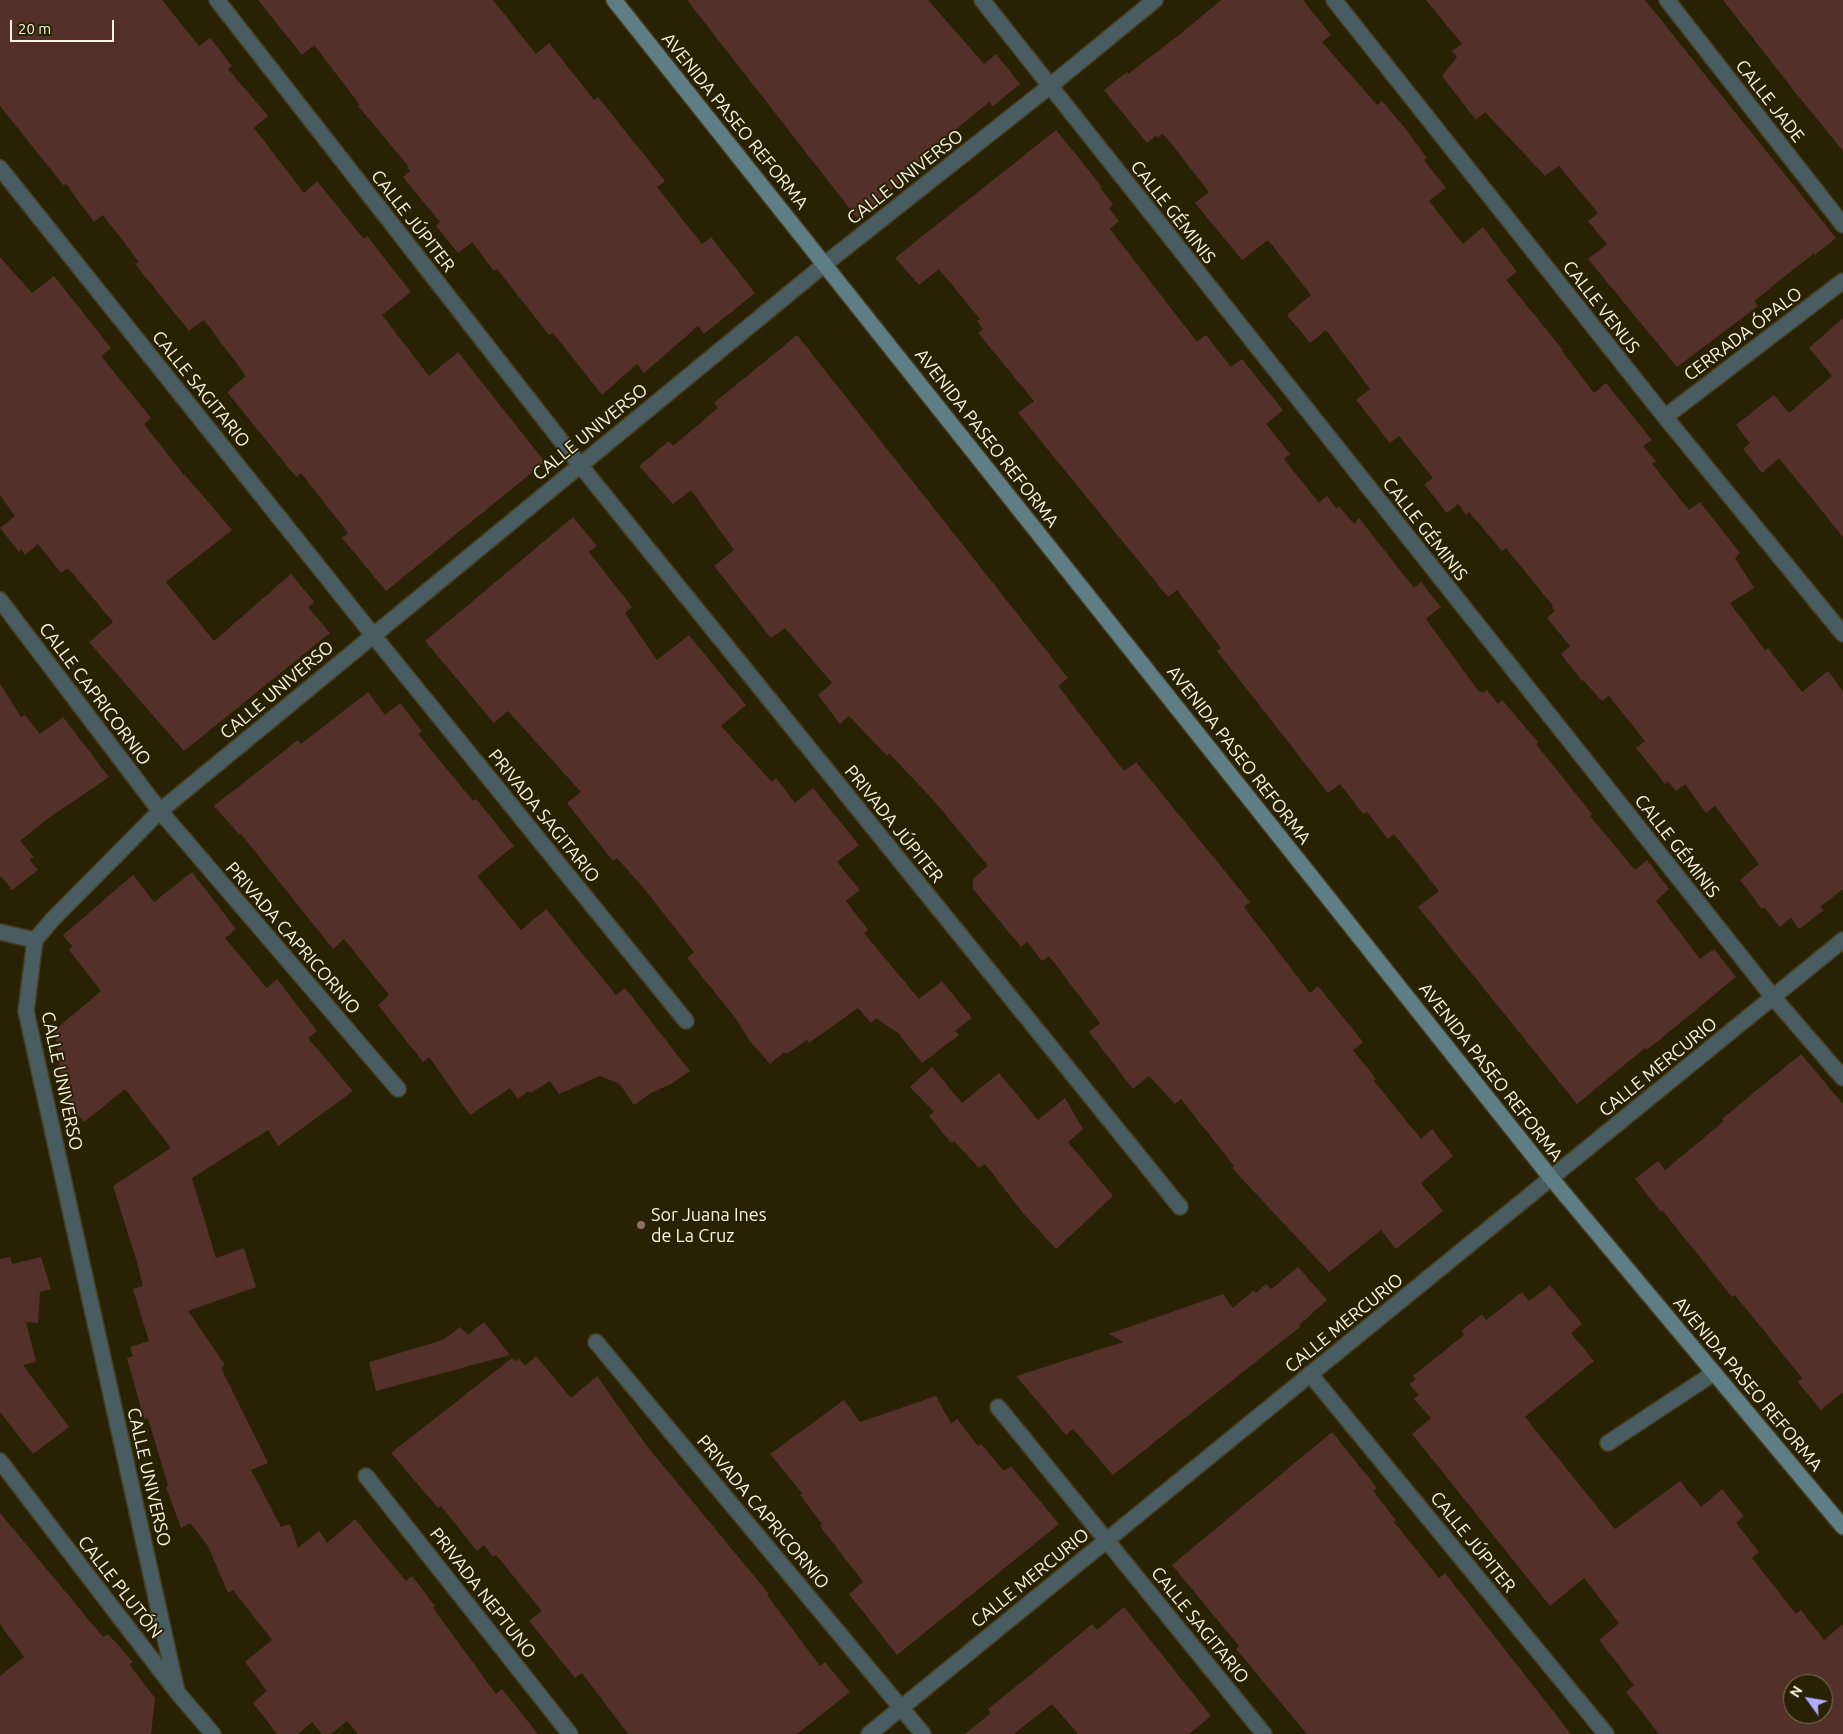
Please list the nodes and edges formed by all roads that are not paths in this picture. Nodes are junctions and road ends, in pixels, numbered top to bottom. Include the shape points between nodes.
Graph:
1 (217, 0) edge
2 (614, 0) edge
3 (982, 0) edge
4 (1155, 0) edge
5 (1334, 0) edge
6 (1667, 0) edge
7 (1050, 86) junction
8 (0, 168) edge
9 (1843, 225) edge
10 (825, 264) junction
11 (1843, 281) edge
12 (1665, 417) junction
13 (580, 465) junction
14 (0, 600) edge
15 (6, 620) edge
16 (1843, 634) edge
17 (373, 635) junction
18 (160, 811) junction
19 (0, 932) edge
20 (35, 940) junction
21 (1843, 940) edge
22 (1773, 997) junction
23 (686, 1021) dead end
24 (1843, 1078) edge
25 (398, 1089) dead end
26 (1551, 1178) junction
27 (1180, 1207) dead end
28 (596, 1342) dead end
29 (1714, 1373) junction
30 (1310, 1374) junction
31 (998, 1407) dead end
32 (1608, 1443) dead end
33 (0, 1461) edge
34 (366, 1476) dead end
35 (1843, 1527) edge
36 (1107, 1540) junction
37 (177, 1692) junction
38 (902, 1707) junction
39 (213, 1734) edge
40 (570, 1734) edge
41 (869, 1734) edge
42 (924, 1734) edge
43 (1264, 1734) edge
44 (1606, 1734) edge

1 - 13 street, CALLE JÚPITER
2 - 10 main road, AVENIDA PASEO REFORMA
3 - 7 street, CALLE GÉMINIS
4 - 7 street, CALLE UNIVERSO
5 - 12 street, CALLE VENUS
6 - 9 street, CALLE JADE
7 - 10 street, CALLE UNIVERSO
7 - 22 street, CALLE GÉMINIS
8 - 17 street, CALLE SAGITARIO
10 - 13 street, CALLE UNIVERSO
10 - 26 main road, AVENIDA PASEO REFORMA
11 - 12 street, CERRADA ÓPALO
12 - 16 street, CALLE VENUS
13 - 17 street, CALLE UNIVERSO
13 - 27 street, PRIVADA JÚPITER
14 - 15 street, CALLE CAPRICORNIO
15 - 18 street, CALLE CAPRICORNIO
17 - 18 street, CALLE UNIVERSO
17 - 23 street, PRIVADA SAGITARIO
18 - 20 street, CALLE UNIVERSO
18 - 25 street, PRIVADA CAPRICORNIO
19 - 20 street
20 - 37 street, CALLE UNIVERSO via 26,1012
21 - 22 street, CALLE MERCURIO
22 - 24 street, CALLE GÉMINIS
22 - 26 street, CALLE MERCURIO
26 - 29 main road, AVENIDA PASEO REFORMA
26 - 30 street, CALLE MERCURIO
28 - 38 street, PRIVADA CAPRICORNIO
29 - 32 street
29 - 35 main road, AVENIDA PASEO REFORMA
30 - 36 street, CALLE MERCURIO
30 - 44 street, CALLE JÚPITER
31 - 36 street
33 - 37 street, CALLE PLUTÓN
34 - 40 street, PRIVADA NEPTUNO
36 - 38 street, CALLE MERCURIO
36 - 43 street, CALLE SAGITARIO
37 - 39 street, CALLE PLUTÓN
38 - 41 street, CALLE MERCURIO
38 - 42 street

